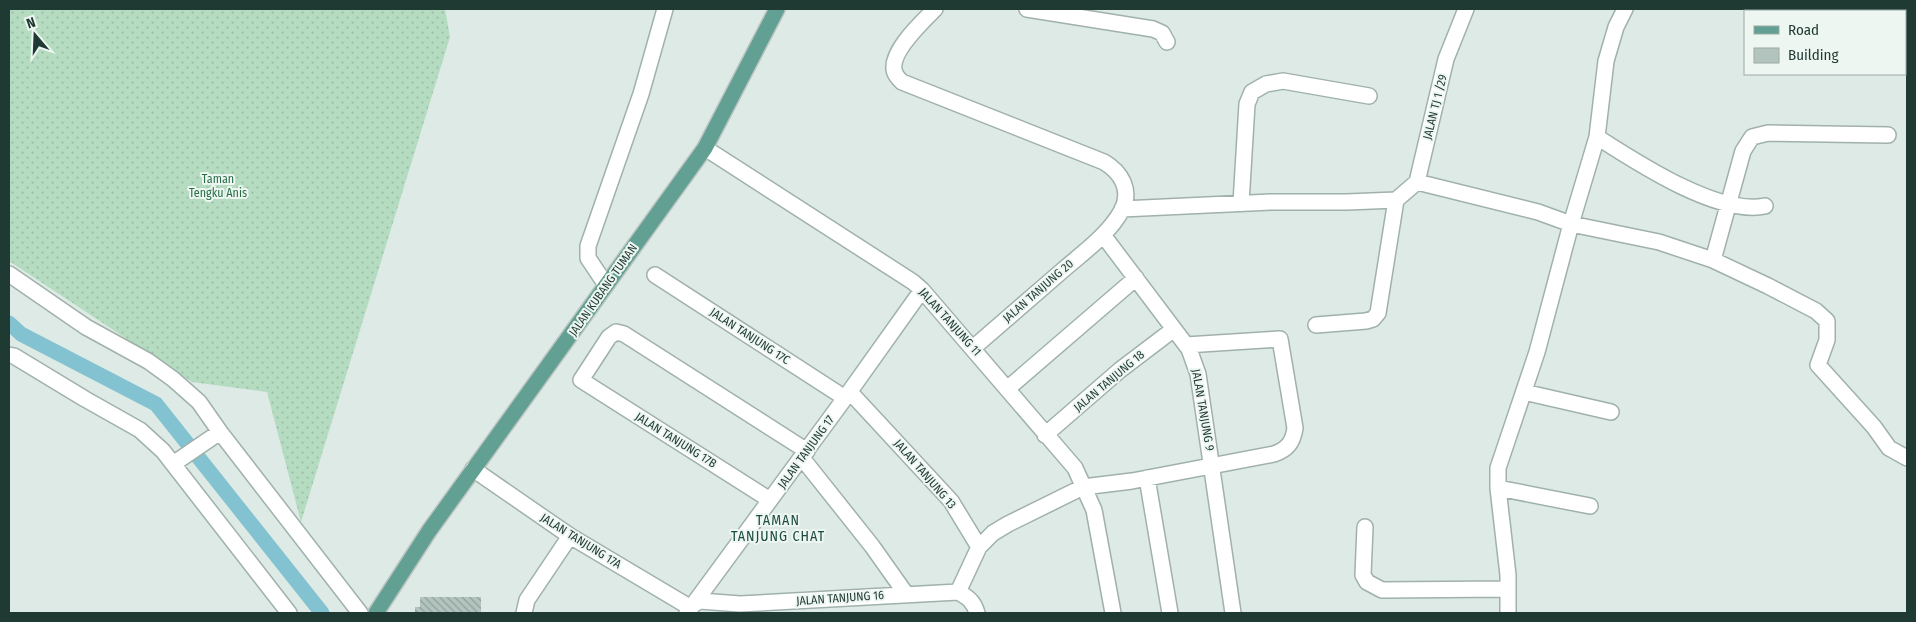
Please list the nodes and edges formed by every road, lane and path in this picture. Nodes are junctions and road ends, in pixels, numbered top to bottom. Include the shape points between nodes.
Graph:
1 (665, 9) edge
2 (778, 9) edge
3 (935, 9) edge
4 (1027, 9) edge
5 (1466, 9) edge
6 (1625, 9) edge
7 (1779, 9) edge
8 (1796, 10) edge
9 (1071, 12) edge
10 (1167, 42) dead end
11 (1369, 96) dead end
12 (1888, 135) dead end
13 (1597, 137) junction
14 (705, 148) junction
15 (1417, 182) junction
16 (1396, 200) junction
17 (1241, 203) junction
18 (1729, 203) junction
19 (1765, 206) dead end
20 (1122, 209) junction
21 (1571, 224) junction
22 (1103, 235) junction
23 (1713, 260) junction
24 (9, 274) edge
25 (655, 275) dead end
26 (1136, 278) junction
27 (606, 285) junction
28 (922, 290) junction
29 (1316, 325) dead end
30 (1174, 329) junction
31 (1186, 344) junction
32 (974, 348) junction
33 (9, 355) edge
34 (1008, 389) junction
35 (1524, 392) junction
36 (848, 395) junction
37 (1611, 412) dead end
38 (220, 432) junction
39 (1046, 435) junction
40 (804, 454) junction
41 (1907, 458) edge
42 (178, 461) junction
43 (1212, 466) junction
44 (473, 469) junction
45 (1147, 478) junction
46 (1083, 487) junction
47 (1498, 488) junction
48 (770, 500) junction
49 (1590, 506) dead end
50 (1365, 527) dead end
51 (570, 536) junction
52 (979, 547) junction
53 (1508, 589) junction
54 (958, 592) junction
55 (906, 594) junction
56 (815, 606) edge
57 (690, 608) edge
58 (290, 613) edge
59 (360, 613) edge
60 (376, 613) edge
61 (524, 613) edge
62 (977, 613) edge
63 (1113, 613) edge
64 (1170, 613) edge
65 (1233, 613) edge
66 (1508, 613) edge

1 - 27 street via 641,94 588,246 588,258
2 - 14 main road, JALAN KUBANG TUMAN
3 - 20 street via 912,33 894,59 895,73 902,82 1104,162 1123,180 1126,194
4 - 9 street
5 - 15 street, JALAN TJ 1 /29 via 1446,59
6 - 13 street via 1606,61
7 - 8 street
9 - 10 street via 1153,29 1162,33
11 - 17 street via 1283,81 1266,84 1252,92 1247,104
12 - 18 street via 1768,133 1752,137 1743,151
13 - 18 street via 1671,182
13 - 21 street
14 - 27 main road, JALAN KUBANG TUMAN
14 - 28 street, JALAN TANJUNG 11
15 - 16 street
15 - 21 street via 1530,210
16 - 17 street
16 - 29 street via 1378,313 1366,321
17 - 20 street
18 - 19 street via 1744,207
18 - 23 street
20 - 22 street, JALAN TANJUNG 20
21 - 23 street via 1659,242
21 - 35 street
22 - 26 street, JALAN TANJUNG 9
22 - 32 street, JALAN TANJUNG 20
23 - 41 street via 1816,311 1827,321 1827,340 1818,365 1889,448
24 - 38 street via 86,327 148,361 173,379 200,402
25 - 36 street, JALAN TANJUNG 17C
26 - 30 street, JALAN TANJUNG 9
26 - 34 street
27 - 44 main road, JALAN KUBANG TUMAN
28 - 32 street, JALAN TANJUNG 11
28 - 36 street, JALAN TANJUNG 17
30 - 31 street, JALAN TANJUNG 9
30 - 39 street, JALAN TANJUNG 18 via 1120,370
31 - 43 street, JALAN TANJUNG 9 via 1198,374
31 - 43 street via 1280,339 1295,428 1294,439 1289,447 1274,454
32 - 34 street, JALAN TANJUNG 11
33 - 42 street via 140,430
34 - 39 street, JALAN TANJUNG 11
35 - 37 street
35 - 47 street via 1498,468
36 - 40 street, JALAN TANJUNG 17
36 - 52 street, JALAN TANJUNG 13 via 951,501
38 - 42 street
38 - 59 street
39 - 46 street, JALAN TANJUNG 11 via 1074,468
40 - 48 street, JALAN TANJUNG 17
40 - 48 street, JALAN TANJUNG 17B via 620,332 610,337 582,380
40 - 55 street
42 - 58 street
43 - 45 street
43 - 65 street, JALAN TANJUNG 9
44 - 51 street, JALAN TANJUNG 17A
44 - 60 main road, JALAN KUBANG TUMAN via 410,558
45 - 46 street
45 - 64 street
46 - 52 street via 1008,524
46 - 63 street, JALAN TANJUNG 11 via 1094,510
47 - 49 street
47 - 53 street
48 - 57 street, JALAN TANJUNG 17
50 - 53 street via 1363,575 1367,582 1382,590
51 - 57 street, JALAN TANJUNG 17A
51 - 61 street via 528,600
52 - 54 street
53 - 66 street
54 - 55 street, JALAN TANJUNG 16
54 - 62 street via 973,602
55 - 56 street, JALAN TANJUNG 16
56 - 57 street, JALAN TANJUNG 16 via 700,601

